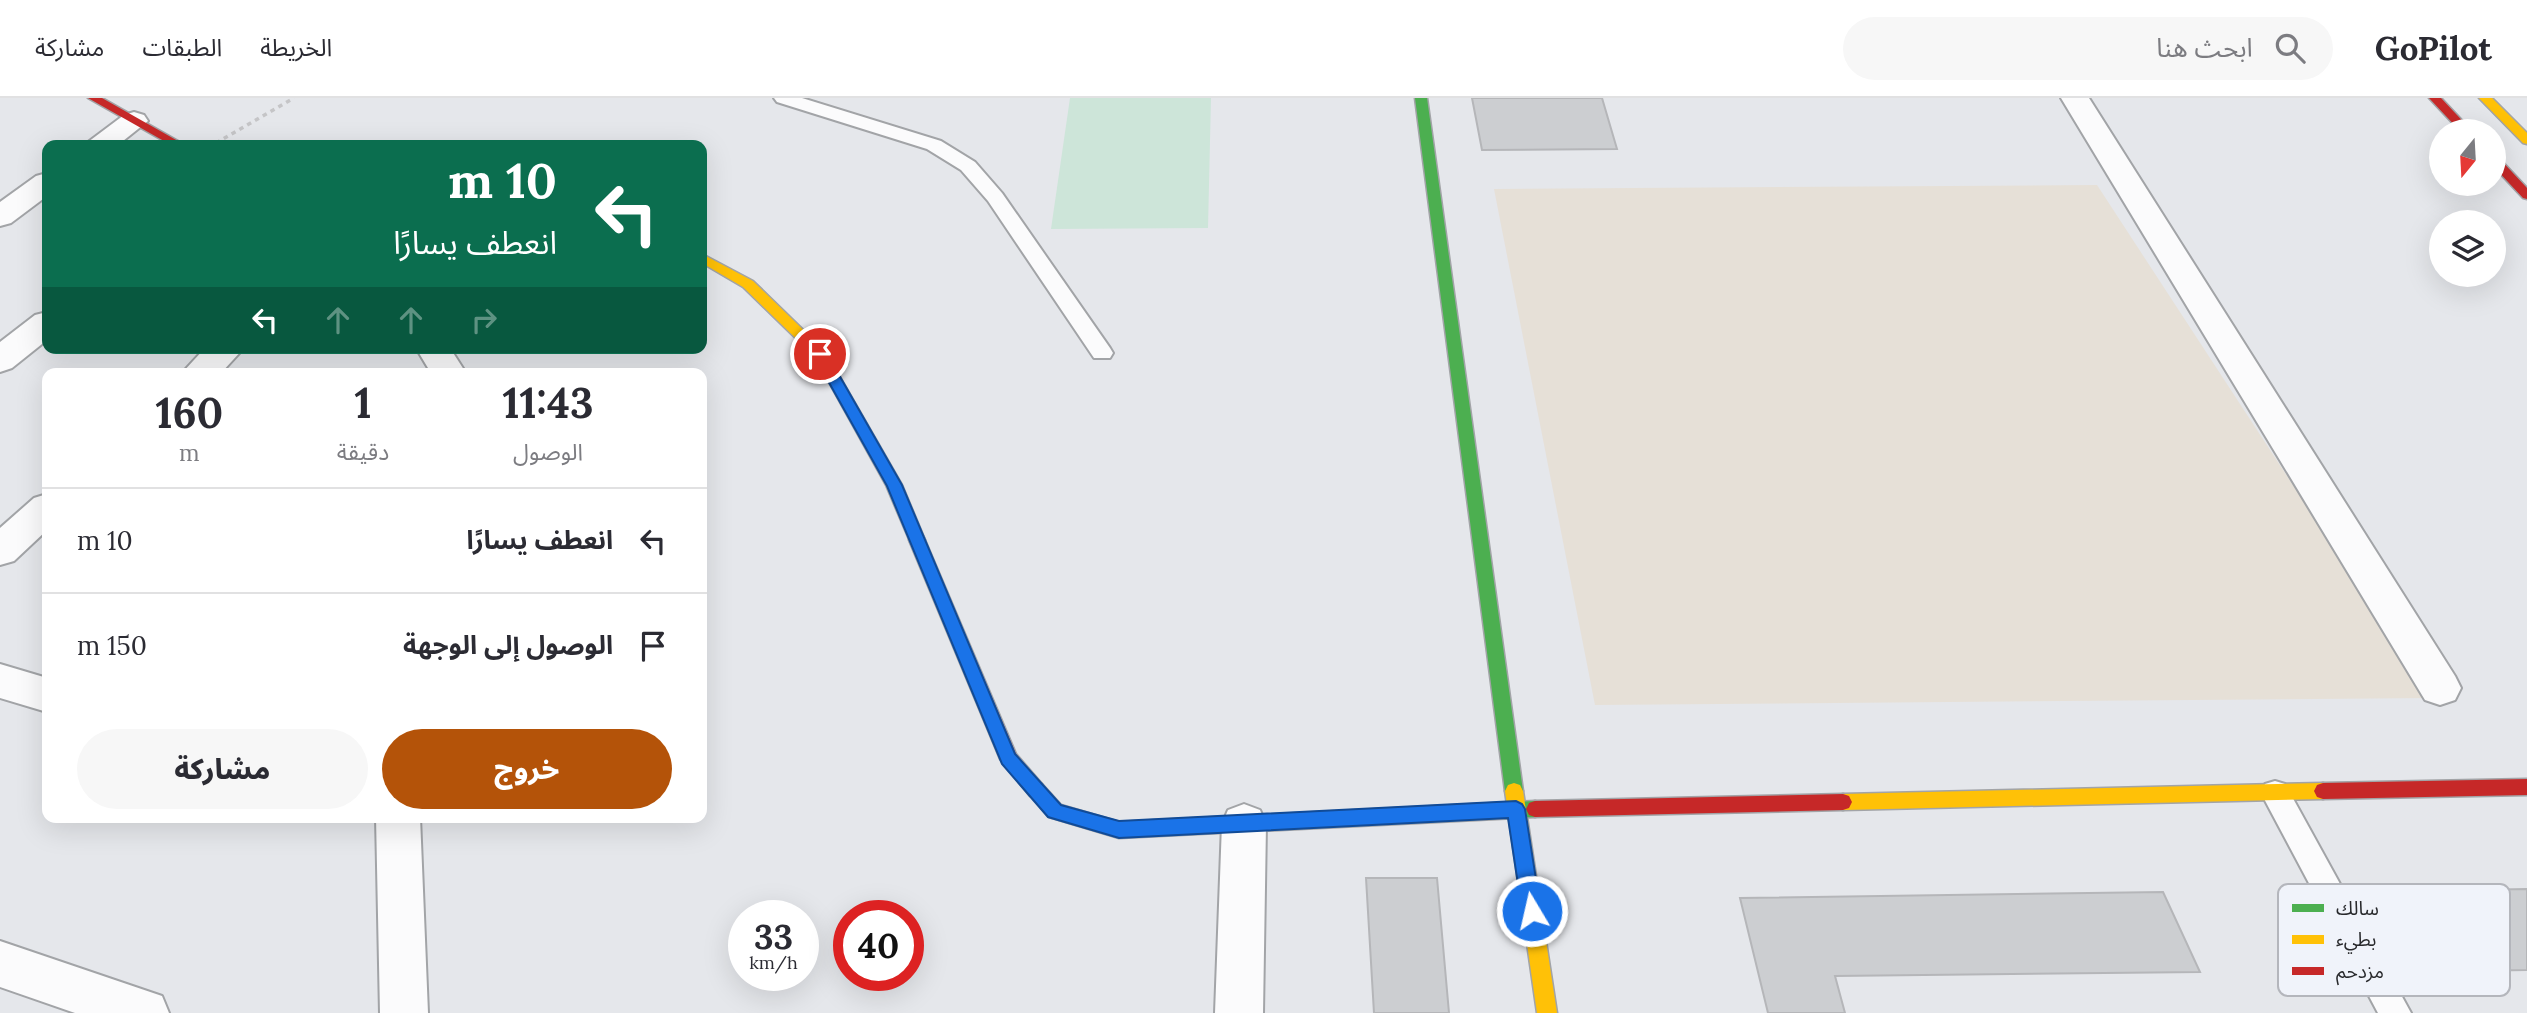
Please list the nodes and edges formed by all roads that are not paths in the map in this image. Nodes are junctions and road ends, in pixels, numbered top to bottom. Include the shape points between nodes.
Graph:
1 (94, 98) edge
2 (783, 98) edge
3 (1421, 98) edge
4 (2075, 98) edge
5 (2435, 98) edge
6 (2485, 98) edge
7 (2455, 119) edge
8 (134, 121) junction
9 (106, 140) edge
10 (170, 140) edge
11 (2527, 140) edge
12 (2506, 173) edge
13 (0, 188) edge
14 (41, 192) edge
15 (2527, 195) edge
16 (0, 216) edge
17 (707, 261) edge
18 (42, 327) edge
19 (1102, 352) dead end
20 (220, 354) edge
21 (0, 360) edge
22 (205, 368) edge
23 (42, 512) edge
24 (0, 550) edge
25 (0, 681) edge
26 (2440, 688) dead end
27 (42, 694) edge
28 (2527, 788) edge
29 (2275, 793) junction
30 (1516, 809) junction
31 (398, 823) edge
32 (1244, 824) junction
33 (2325, 884) edge
34 (0, 964) edge
35 (2386, 996) edge
36 (69, 1001) edge
37 (145, 1013) edge
38 (404, 1013) edge
39 (1239, 1013) edge
40 (1547, 1013) edge
41 (2395, 1013) edge

1 - 8 street
2 - 19 lane via 934,145 968,166 995,197
3 - 30 street
4 - 26 street
5 - 7 street
6 - 11 street
8 - 9 street
8 - 10 street
12 - 15 street
13 - 14 street
14 - 16 street
17 - 32 street via 748,284 820,354 894,485 1009,759 1055,811 1119,830
18 - 21 street
20 - 22 street
23 - 24 street
25 - 27 street
28 - 29 street
29 - 30 street
29 - 33 lane
30 - 32 street
30 - 40 street
31 - 38 street
32 - 39 street
34 - 36 street
35 - 41 lane
36 - 37 street

